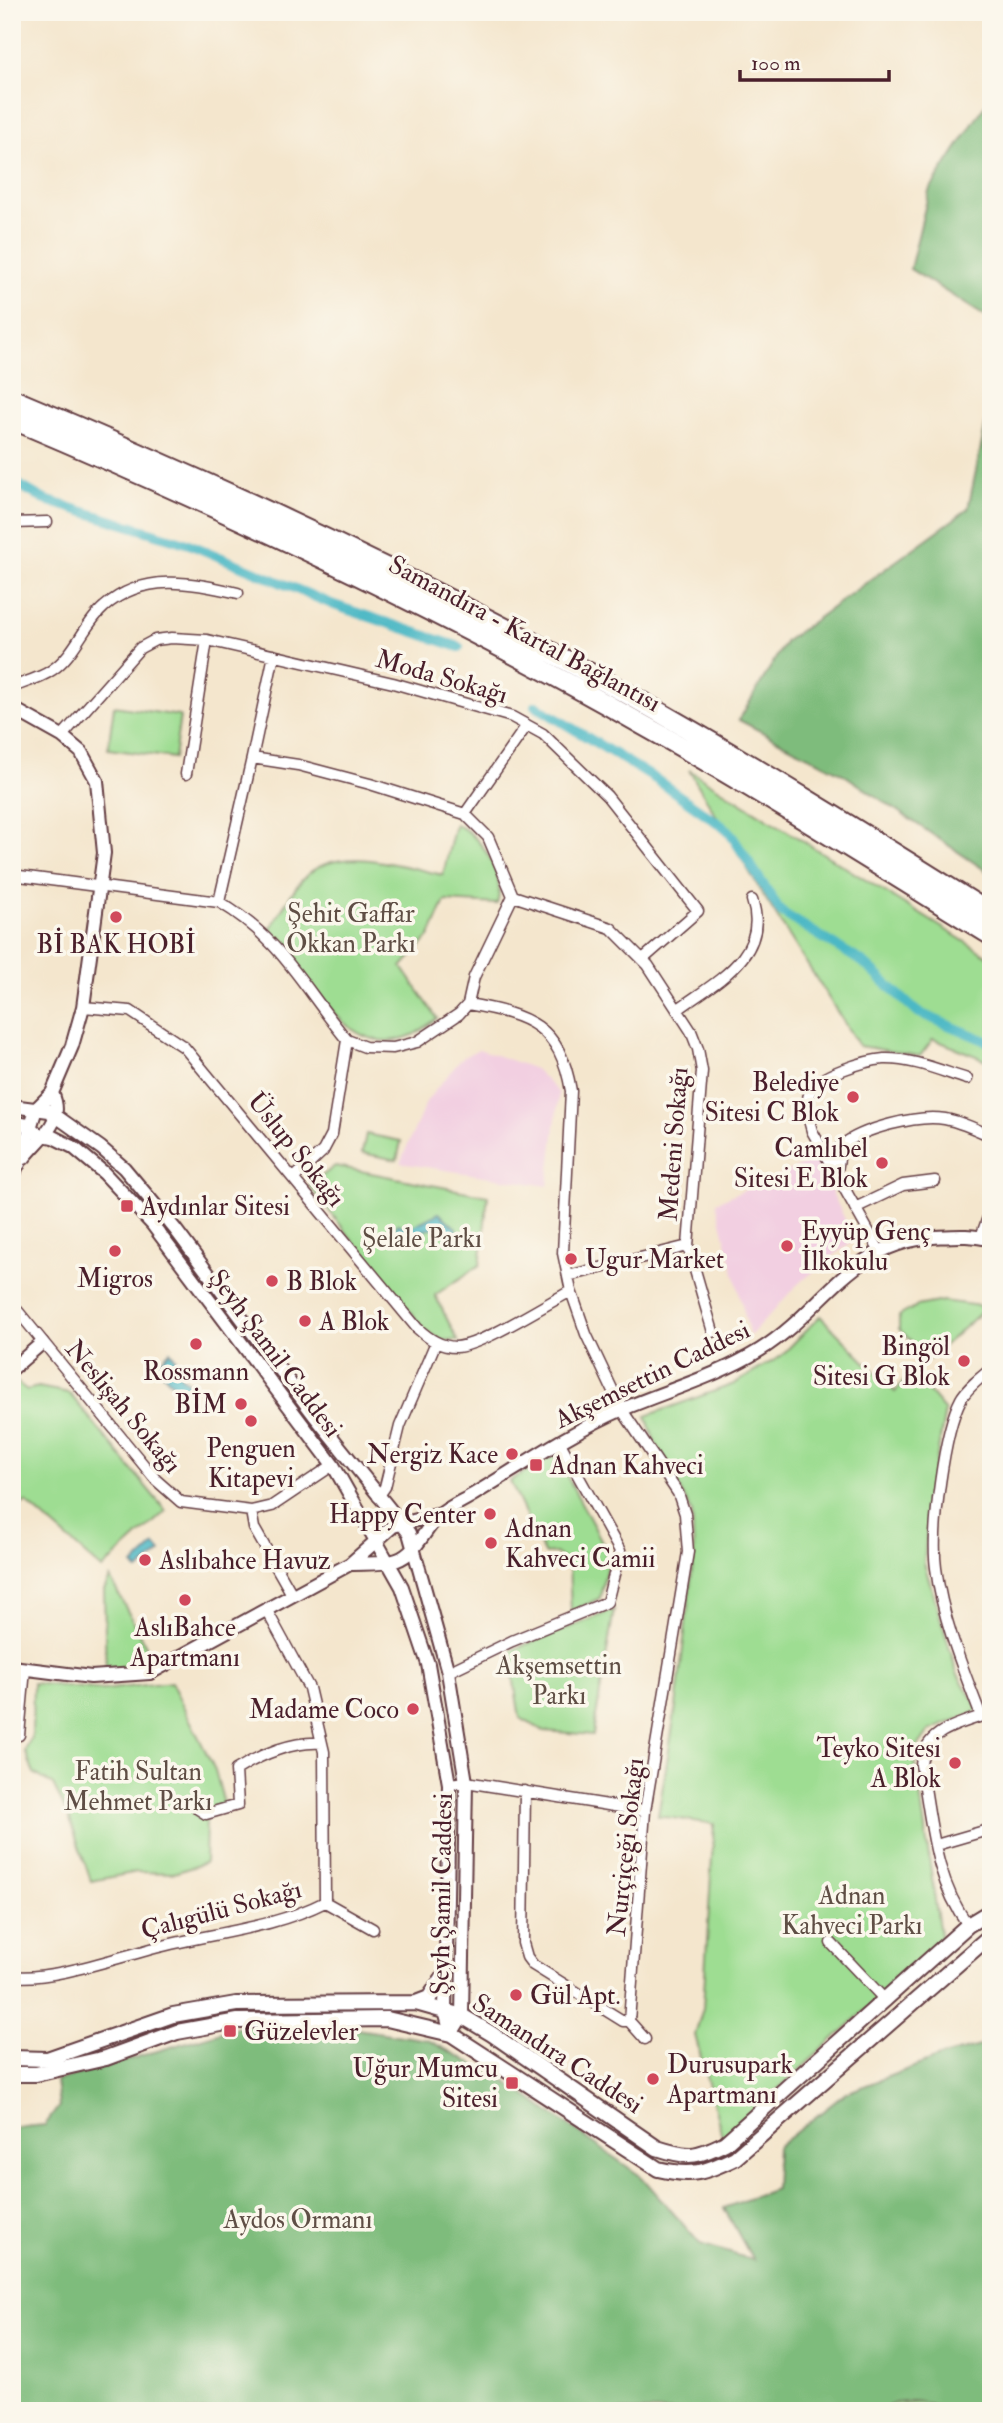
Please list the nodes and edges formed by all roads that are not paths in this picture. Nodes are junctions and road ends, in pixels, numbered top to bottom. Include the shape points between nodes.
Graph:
1 (12, 399) edge
2 (12, 419) edge
3 (47, 522) dead end
4 (12, 523) edge
5 (238, 593) dead end
6 (207, 640) junction
7 (274, 655) junction
8 (12, 687) edge
9 (12, 708) edge
10 (527, 725) junction
11 (62, 736) junction
12 (252, 758) junction
13 (186, 774) dead end
14 (465, 814) junction
15 (12, 875) edge
16 (99, 886) junction
17 (513, 896) junction
18 (752, 900) dead end
19 (219, 902) junction
20 (991, 914) edge
21 (991, 935) edge
22 (643, 959) junction
23 (468, 1004) junction
24 (83, 1007) junction
25 (677, 1010) junction
26 (347, 1040) junction
27 (967, 1079) dead end
28 (52, 1093) junction
29 (12, 1106) edge
30 (36, 1109) junction
31 (57, 1116) junction
32 (12, 1122) edge
33 (29, 1127) junction
34 (43, 1134) junction
35 (991, 1136) edge
36 (19, 1164) junction
37 (837, 1175) junction
38 (294, 1178) junction
39 (936, 1181) dead end
40 (12, 1185) edge
41 (855, 1208) junction
42 (991, 1209) edge
43 (986, 1239) edge
44 (688, 1246) junction
45 (879, 1250) junction
46 (568, 1276) junction
47 (571, 1291) junction
48 (12, 1304) edge
49 (713, 1332) dead end
50 (436, 1342) junction
51 (42, 1343) junction
52 (12, 1369) edge
53 (991, 1369) edge
54 (622, 1410) junction
55 (560, 1443) junction
56 (333, 1465) junction
57 (378, 1497) junction
58 (251, 1511) junction
59 (441, 1514) junction
60 (399, 1524) junction
61 (375, 1539) junction
62 (414, 1550) junction
63 (387, 1562) junction
64 (349, 1564) junction
65 (293, 1596) junction
66 (267, 1611) junction
67 (18, 1668) edge
68 (448, 1672) junction
69 (986, 1715) edge
70 (12, 1734) edge
71 (322, 1743) junction
72 (466, 1782) junction
73 (449, 1784) junction
74 (525, 1791) junction
75 (198, 1809) dead end
76 (645, 1811) junction
77 (991, 1829) edge
78 (936, 1845) junction
79 (325, 1902) junction
80 (991, 1911) edge
81 (968, 1925) junction
82 (373, 1929) dead end
83 (991, 1935) edge
84 (831, 1943) dead end
85 (446, 1973) junction
86 (12, 1976) edge
87 (886, 2001) junction
88 (416, 2003) junction
89 (445, 2011) junction
90 (462, 2016) junction
91 (629, 2021) junction
92 (452, 2034) junction
93 (645, 2039) dead end
94 (12, 2057) edge
95 (12, 2074) edge

1 - 20 highway, Samandıra - Kartal Bağlantısı via 141,453 462,607 628,695 841,819
2 - 21 highway, Samandıra - Kartal Bağlantısı via 231,513 495,645 643,724
3 - 4 street
5 - 8 street via 190,582 160,582 127,592 103,607 53,670
6 - 7 street, Moda Sokağı
6 - 11 street, Moda Sokağı via 155,640 140,648
6 - 13 street
7 - 10 street, Moda Sokağı via 393,683
7 - 12 street
9 - 11 street
10 - 14 street
10 - 22 street, Moda Sokağı via 543,734 607,796 698,911
11 - 16 street via 81,752 97,781 104,853
12 - 14 street via 298,765
12 - 19 street
14 - 17 street via 488,837
15 - 16 street
16 - 19 street
16 - 24 street
17 - 22 street, Medeni Sokağı via 611,928
17 - 23 street via 474,977
18 - 25 street via 758,927 755,941 737,966
19 - 26 street via 274,942
22 - 25 street, Medeni Sokağı
23 - 26 street via 417,1042 393,1048 365,1047
23 - 46 street, Nurçiçeği Sokağı via 531,1021 555,1042 566,1065 570,1091 563,1252
24 - 28 street
24 - 38 street, Üslup Sokağı via 130,1011 184,1047
25 - 44 street, Medeni Sokağı via 698,1049 702,1071
26 - 38 street via 332,1133 323,1151
27 - 37 street via 883,1059 855,1065 814,1084 807,1112
28 - 30 street
28 - 31 street
29 - 30 street, Şeyh Şamil Caddesi
30 - 31 street, Şeyh Şamil Caddesi
30 - 33 street
31 - 34 street via 52,1129
31 - 57 street, Şeyh Şamil Caddesi via 101,1147 149,1196
32 - 33 street, Şeyh Şamil Caddesi
33 - 34 street, Şeyh Şamil Caddesi
33 - 36 street
34 - 36 street
34 - 56 street, Şeyh Şamil Caddesi via 73,1147 104,1172 152,1224
35 - 37 street via 943,1118 895,1125 854,1136 841,1146
36 - 40 street
37 - 41 street
38 - 50 street, Üslup Sokağı via 417,1328
39 - 41 street via 903,1185
41 - 45 street
42 - 43 street
43 - 45 street, Akşemsettin Caddesi via 928,1238
44 - 46 street, Medeni Sokağı
44 - 49 street
45 - 54 street, Akşemsettin Caddesi via 856,1264 757,1352
46 - 47 street, Nurçiçeği Sokağı
47 - 50 street via 470,1345
47 - 54 street, Nurçiçeği Sokağı
48 - 51 street, Neslişah Sokağı
50 - 57 street via 400,1426
51 - 52 street
51 - 58 street, Neslişah Sokağı via 156,1480 181,1502
53 - 69 street via 961,1398 954,1418 935,1541 944,1604
54 - 55 street, Akşemsettin Caddesi
54 - 76 street, Nurçiçeği Sokağı via 678,1493 688,1552
55 - 59 street, Akşemsettin Caddesi
55 - 68 street via 620,1551 607,1602
56 - 58 street, Neslişah Sokağı via 272,1506
56 - 61 street, Şeyh Şamil Caddesi
57 - 60 street, Şeyh Şamil Caddesi
58 - 65 street via 254,1528
59 - 60 street, Akşemsettin Caddesi
59 - 62 street, Akşemsettin Caddesi
60 - 61 street, Akşemsettin Caddesi
60 - 62 street, Şeyh Şamil Caddesi via 410,1533
61 - 63 street, Şeyh Şamil Caddesi
61 - 64 street, Akşemsettin Caddesi
62 - 63 street, Akşemsettin Caddesi
62 - 68 street, Şeyh Şamil Caddesi
63 - 64 street, Akşemsettin Caddesi
63 - 73 street, Şeyh Şamil Caddesi via 412,1611 428,1664
64 - 65 street, Akşemsettin Caddesi
65 - 66 street, Akşemsettin Caddesi
66 - 67 street, Akşemsettin Caddesi via 150,1673 110,1678
66 - 71 street, Çalıgülü Sokağı via 309,1688
67 - 70 street via 19,1735
68 - 72 street, Şeyh Şamil Caddesi
69 - 78 street via 936,1734 922,1752
71 - 75 street via 306,1742 247,1763 236,1770 238,1805 206,1814
71 - 79 street, Çalıgülü Sokağı
72 - 73 street
72 - 74 street
72 - 90 street, Şeyh Şamil Caddesi
73 - 85 street, Şeyh Şamil Caddesi
74 - 76 street
74 - 91 street via 523,1943 527,1957 533,1965
76 - 91 street, Nurçiçeği Sokağı
77 - 78 street
78 - 81 street via 948,1896
79 - 82 street
79 - 86 street, Çalıgülü Sokağı via 295,1917 143,1951 106,1964
80 - 81 main road, Samandıra Caddesi
81 - 87 main road, Samandıra Caddesi
83 - 92 main road, Samandıra Caddesi via 735,2158 706,2172 684,2175 658,2169
84 - 87 street
85 - 88 main road via 429,1998
85 - 89 street, Şeyh Şamil Caddesi
87 - 90 main road, Samandıra Caddesi via 725,2143 685,2157 657,2148
88 - 89 main road, Samandıra Caddesi
88 - 94 main road, Samandıra Caddesi via 236,2004 173,2015 47,2059
89 - 90 main road, Samandıra Caddesi
89 - 92 street, Şeyh Şamil Caddesi
90 - 92 street, Şeyh Şamil Caddesi
91 - 93 street
92 - 95 main road, Samandıra Caddesi via 387,2019 237,2021 177,2032 82,2064

